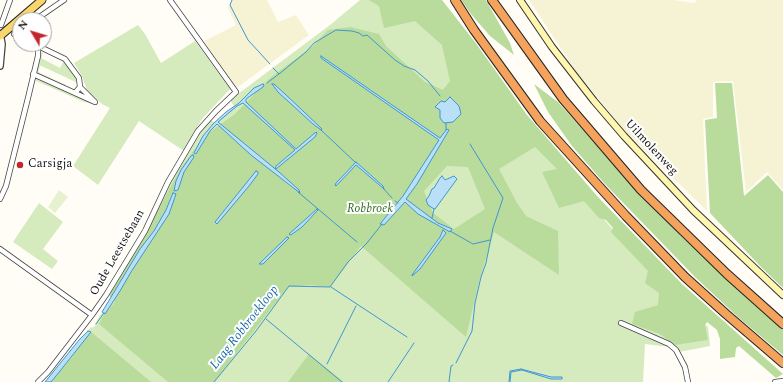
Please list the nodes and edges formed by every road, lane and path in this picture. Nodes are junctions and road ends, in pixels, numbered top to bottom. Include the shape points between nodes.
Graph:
1 (10, 0) edge
2 (36, 0) edge
3 (42, 0) edge
4 (64, 0) edge
5 (170, 0) edge
6 (455, 0) edge
7 (492, 0) edge
8 (520, 0) edge
9 (47, 12) edge
10 (0, 27) edge
11 (0, 35) edge
12 (38, 52) edge
13 (52, 52) edge
14 (0, 66) edge
15 (33, 74) junction
16 (80, 87) junction
17 (75, 93) junction
18 (0, 199) edge
19 (0, 249) edge
20 (783, 295) edge
21 (92, 315) junction
22 (621, 323) dead end
23 (783, 324) edge
24 (783, 363) edge
25 (783, 380) edge
26 (38, 382) edge
27 (688, 382) edge
28 (775, 382) edge

1 - 10 street
2 - 10 main road
3 - 11 main road
4 - 9 street
5 - 21 street, Oude Leestsebaan via 236,92 196,134 168,182 142,237
6 - 24 highway via 540,121 685,277
7 - 23 highway via 563,99 641,190 727,274
8 - 20 main road, Uilmolenweg via 552,47 624,136 693,210
11 - 14 street
12 - 15 street
13 - 16 street via 65,59 79,78
15 - 17 street
15 - 18 street via 6,186
16 - 17 street
16 - 17 street via 95,102
19 - 21 street
21 - 26 street, Oude Leestsebaan
22 - 27 street via 669,344 676,350 686,367
25 - 28 street

